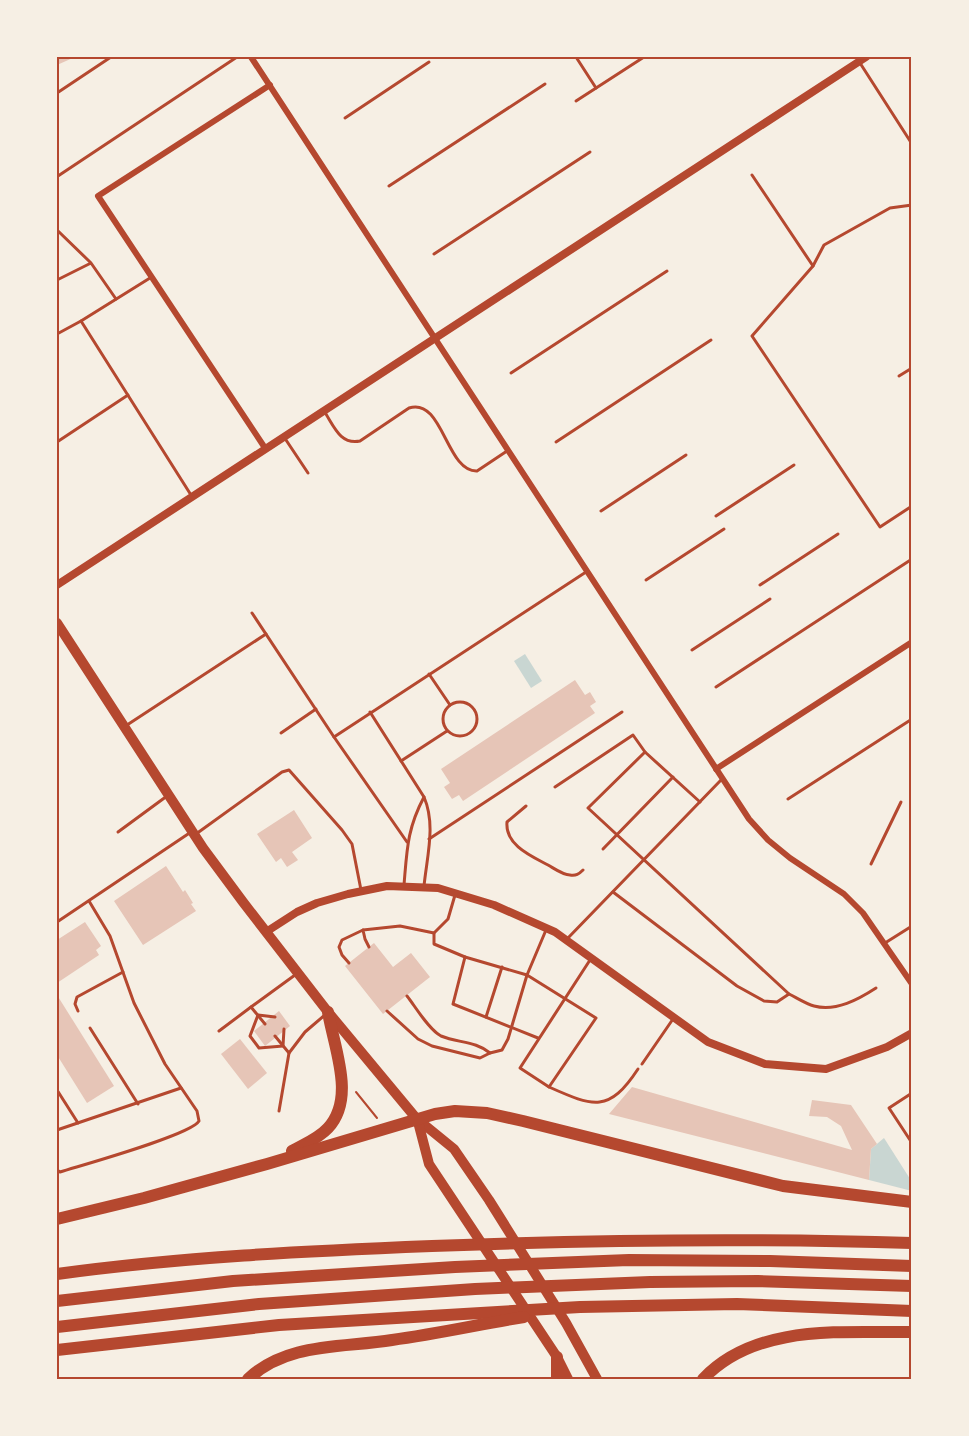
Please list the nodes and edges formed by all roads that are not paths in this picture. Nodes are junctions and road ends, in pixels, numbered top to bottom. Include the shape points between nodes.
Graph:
1 (111, 57) edge
2 (237, 57) edge
3 (251, 57) edge
4 (576, 57) edge
5 (644, 57) edge
6 (862, 59) edge
7 (429, 62) dead end
8 (545, 84) dead end
9 (270, 85) junction
10 (596, 88) junction
11 (57, 93) edge
12 (576, 101) dead end
13 (345, 118) dead end
14 (912, 144) edge
15 (590, 152) dead end
16 (57, 174) edge
17 (752, 175) dead end
18 (389, 186) dead end
19 (912, 205) edge
20 (57, 230) edge
21 (434, 254) dead end
22 (91, 263) junction
23 (813, 266) junction
24 (667, 271) dead end
25 (152, 277) junction
26 (57, 280) edge
27 (116, 299) junction
28 (81, 321) junction
29 (57, 334) edge
30 (436, 339) junction
31 (711, 340) dead end
32 (912, 368) edge
33 (511, 373) dead end
34 (899, 376) dead end
35 (128, 394) junction
36 (324, 411) junction
37 (284, 436) junction
38 (57, 442) edge
39 (556, 442) dead end
40 (266, 448) junction
41 (508, 450) junction
42 (686, 455) dead end
43 (794, 465) dead end
44 (308, 473) dead end
45 (192, 496) junction
46 (912, 506) edge
47 (601, 511) dead end
48 (716, 516) dead end
49 (724, 530) dead end
50 (838, 534) dead end
51 (912, 559) edge
52 (587, 571) junction
53 (646, 580) dead end
54 (57, 585) edge
55 (760, 585) dead end
56 (770, 599) dead end
57 (252, 613) dead end
58 (57, 623) edge
59 (266, 634) junction
60 (912, 642) edge
61 (692, 650) dead end
62 (429, 674) junction
63 (716, 687) dead end
64 (450, 705) junction
65 (316, 709) junction
66 (370, 712) junction
67 (621, 712) dead end
68 (912, 719) edge
69 (124, 727) junction
70 (447, 731) junction
71 (281, 733) dead end
72 (334, 737) junction
73 (645, 752) junction
74 (401, 761) junction
75 (716, 769) junction
76 (673, 777) junction
77 (722, 778) junction
78 (555, 787) dead end
79 (169, 795) junction
80 (424, 797) junction
81 (789, 799) dead end
82 (700, 802) junction
83 (901, 802) dead end
84 (526, 806) dead end
85 (118, 832) dead end
86 (193, 833) junction
87 (617, 835) junction
88 (429, 839) junction
89 (407, 842) junction
90 (603, 849) dead end
91 (644, 859) junction
92 (871, 864) dead end
93 (584, 870) dead end
94 (403, 887) junction
95 (423, 888) junction
96 (613, 891) junction
97 (361, 892) junction
98 (455, 893) junction
99 (89, 901) junction
100 (57, 922) edge
101 (912, 926) edge
102 (547, 928) junction
103 (363, 930) junction
104 (267, 932) junction
105 (434, 933) junction
106 (566, 940) junction
107 (885, 943) junction
108 (369, 947) dead end
109 (465, 957) junction
110 (591, 958) junction
111 (349, 963) dead end
112 (502, 967) junction
113 (123, 972) junction
114 (299, 972) junction
115 (527, 975) junction
116 (912, 984) edge
117 (876, 988) dead end
118 (789, 994) junction
119 (407, 996) dead end
120 (563, 999) junction
121 (251, 1007) junction
122 (78, 1011) dead end
123 (387, 1011) dead end
124 (328, 1012) junction
125 (258, 1015) junction
126 (274, 1017) dead end
127 (486, 1017) junction
128 (674, 1018) junction
129 (266, 1024) dead end
130 (511, 1026) junction
131 (90, 1028) dead end
132 (284, 1029) dead end
133 (219, 1031) dead end
134 (912, 1034) edge
135 (275, 1036) dead end
136 (538, 1038) junction
137 (283, 1046) junction
138 (289, 1053) junction
139 (490, 1053) junction
140 (642, 1064) dead end
141 (638, 1069) dead end
142 (549, 1087) junction
143 (182, 1088) junction
144 (57, 1090) edge
145 (912, 1093) edge
146 (138, 1104) junction
147 (279, 1111) dead end
148 (416, 1118) junction
149 (78, 1123) junction
150 (57, 1130) edge
151 (912, 1143) edge
152 (267, 1164) junction
153 (57, 1170) edge
154 (912, 1202) edge
155 (57, 1219) edge
156 (912, 1243) edge
157 (912, 1266) edge
158 (57, 1274) edge
159 (912, 1286) edge
160 (57, 1301) edge
161 (580, 1306) junction
162 (912, 1311) edge
163 (57, 1327) edge
164 (912, 1332) edge
165 (57, 1350) edge
166 (557, 1357) junction
167 (248, 1379) edge
168 (557, 1379) edge
169 (568, 1379) edge
170 (597, 1379) edge
171 (703, 1379) edge

1 - 11 lane
2 - 16 lane
3 - 9 street
4 - 10 lane
5 - 10 lane
6 - 14 lane
6 - 30 street
7 - 13 lane
8 - 18 lane
9 - 25 street via 98,196
9 - 30 street
10 - 12 lane
15 - 21 lane
17 - 23 lane
19 - 23 lane via 890,208 824,244
20 - 22 lane
22 - 26 lane
22 - 27 lane
23 - 46 lane via 752,336 880,527
24 - 33 lane
25 - 27 lane
25 - 40 street
27 - 28 lane
28 - 29 lane
28 - 35 lane
30 - 36 street
30 - 41 street
31 - 39 lane
32 - 34 lane
35 - 38 lane
35 - 45 lane
36 - 37 street
36 - 41 lane via 340,436 352,443 409,408 424,407 466,469 477,471
37 - 40 street
37 - 44 lane
40 - 45 street
41 - 52 street
42 - 47 lane
43 - 48 lane
45 - 54 street
49 - 53 lane
50 - 55 lane
51 - 63 lane
52 - 62 lane
52 - 75 street
56 - 61 lane
57 - 59 lane
58 - 69 main road
59 - 65 lane
59 - 69 lane
60 - 75 street
62 - 64 lane
62 - 66 lane
64 - 70 lane via 442,720
64 - 70 lane via 461,702 472,707 477,722 472,732 462,737
65 - 71 lane
65 - 72 lane
66 - 72 lane
66 - 74 lane
67 - 88 lane
68 - 81 lane
69 - 79 main road
70 - 74 lane
72 - 89 lane
73 - 76 lane
73 - 78 lane via 633,735
73 - 87 lane via 588,807
74 - 80 lane
75 - 77 street
76 - 82 lane
76 - 87 lane
77 - 82 lane
77 - 107 street via 768,840 844,894
79 - 85 lane
79 - 86 main road
80 - 88 lane via 431,821
80 - 89 lane
82 - 91 lane
83 - 92 lane
84 - 93 lane via 507,822 512,840 524,852 567,875
86 - 97 lane via 290,770 352,844
86 - 99 lane
86 - 104 main road
87 - 90 lane
87 - 91 lane
88 - 95 lane
89 - 94 lane
91 - 96 lane
91 - 118 lane
94 - 95 street
94 - 97 street
95 - 98 street
96 - 106 lane
96 - 118 lane via 736,986 764,1001 777,1002
97 - 104 street via 316,903
98 - 102 street via 494,904
98 - 105 lane via 448,919
99 - 100 lane
99 - 113 lane via 110,936
101 - 107 lane
102 - 106 street
102 - 115 lane
103 - 105 lane via 400,926
103 - 108 lane
103 - 111 lane via 342,940 339,947
104 - 114 main road
105 - 109 lane via 434,944
106 - 110 street
107 - 116 street
109 - 112 lane
109 - 127 lane via 453,1004
110 - 120 lane
110 - 128 street
112 - 115 lane
112 - 127 lane
113 - 122 lane via 77,997
113 - 143 lane via 165,1064
114 - 121 lane
114 - 124 main road
115 - 120 lane
115 - 130 lane
117 - 118 lane via 831,1007 815,1006
119 - 139 lane via 440,1035 483,1047
120 - 136 lane
120 - 142 lane via 596,1018
121 - 125 lane
121 - 133 lane
123 - 139 lane via 402,1027 432,1046 480,1058
124 - 138 lane
124 - 148 main road
124 - 152 highway via 343,1093 340,1107 321,1134
125 - 126 lane
125 - 129 lane
125 - 137 lane via 250,1036 259,1048
127 - 130 lane
128 - 134 street via 708,1042 765,1064 810,1069 825,1069
128 - 140 lane
130 - 136 lane
130 - 139 lane via 506,1046
131 - 146 lane
132 - 137 lane
135 - 137 lane
136 - 142 lane via 520,1068
137 - 138 lane
138 - 147 lane
141 - 142 lane via 620,1094 607,1102 589,1101
143 - 146 lane
143 - 153 lane via 197,1112 196,1125 174,1136
144 - 149 lane
145 - 151 lane via 889,1108
146 - 149 lane
148 - 152 highway
148 - 154 highway via 455,1111 487,1113 783,1186
148 - 166 main road via 429,1164
148 - 170 main road via 454,1149
149 - 150 lane
152 - 155 highway
156 - 158 highway via 785,1239 552,1241 227,1257
157 - 160 highway via 641,1260 501,1265 233,1281
159 - 163 highway via 758,1281 475,1288 259,1304
161 - 162 highway via 737,1304
161 - 165 highway via 279,1325
161 - 167 highway via 391,1341 293,1353 273,1361
164 - 171 highway via 816,1334 762,1342 729,1358
166 - 168 highway
166 - 169 main road

